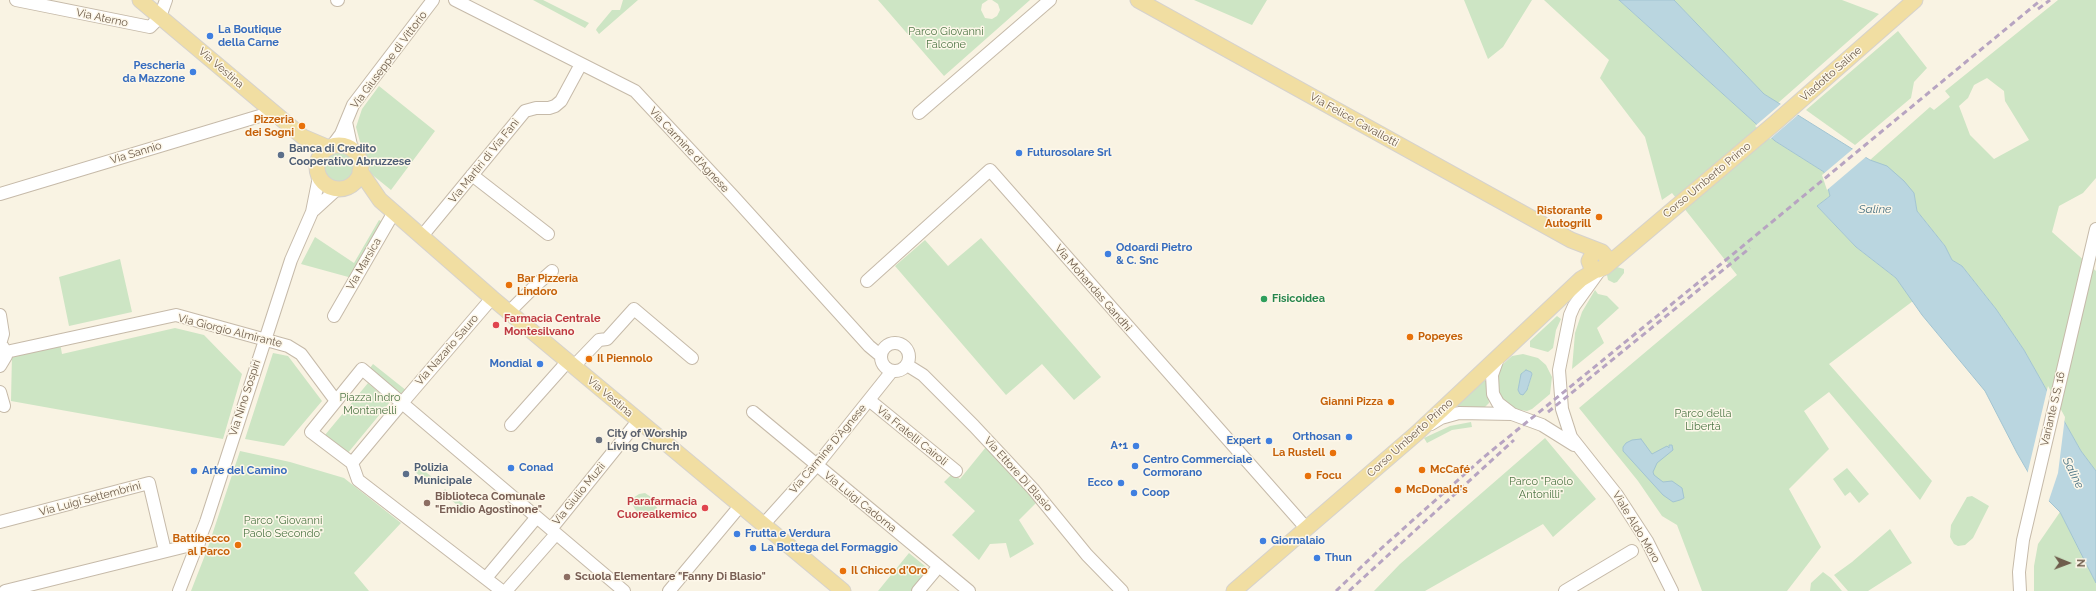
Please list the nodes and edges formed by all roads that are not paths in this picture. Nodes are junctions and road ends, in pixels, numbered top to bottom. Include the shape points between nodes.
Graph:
1 (16, 0) edge
2 (140, 0) edge
3 (166, 0) edge
4 (433, 0) edge
5 (455, 0) edge
6 (1050, 0) edge
7 (1138, 0) edge
8 (1915, 0) edge
9 (160, 16) junction
10 (581, 64) junction
11 (272, 112) junction
12 (919, 113) dead end
13 (346, 121) junction
14 (1775, 122) joint
15 (302, 137) junction
16 (331, 147) junction
17 (352, 150) junction
18 (360, 171) junction
19 (318, 173) junction
20 (472, 175) junction
21 (343, 188) junction
22 (0, 194) edge
23 (380, 200) junction
24 (312, 212) junction
25 (394, 212) junction
26 (2096, 229) edge
27 (548, 234) dead end
28 (422, 236) junction
29 (1597, 261) junction
30 (552, 271) dead end
31 (867, 281) dead end
32 (492, 298) junction
33 (509, 312) junction
34 (0, 315) edge
35 (334, 316) dead end
36 (264, 339) junction
37 (2, 347) edge
38 (881, 356) junction
39 (692, 358) dead end
40 (1498, 358) junction
41 (571, 364) junction
42 (907, 365) junction
43 (0, 366) edge
44 (892, 371) junction
45 (0, 392) edge
46 (869, 400) junction
47 (336, 401) junction
48 (402, 402) junction
49 (4, 406) dead end
50 (753, 412) dead end
51 (1512, 414) junction
52 (638, 421) junction
53 (511, 425) dead end
54 (1417, 433) junction
55 (1578, 448) junction
56 (352, 463) junction
57 (816, 466) junction
58 (956, 471) dead end
59 (740, 506) junction
60 (536, 518) junction
61 (0, 522) edge
62 (763, 525) junction
63 (1307, 529) junction
64 (553, 531) junction
65 (199, 543) junction
66 (165, 550) junction
67 (1632, 551) dead end
68 (939, 566) junction
69 (486, 578) junction
70 (179, 589) edge
71 (6, 591) edge
72 (502, 591) edge
73 (506, 591) edge
74 (624, 591) edge
75 (669, 591) edge
76 (843, 591) edge
77 (918, 591) edge
78 (969, 591) edge
79 (1122, 591) edge
80 (1234, 591) edge
81 (1565, 591) edge
82 (1672, 591) edge
83 (2020, 591) edge

1 - 9 street, Via Aterno via 144,27 150,27
2 - 9 main road, Via Vestina
3 - 9 street
4 - 13 street, Via Giuseppe di Vittorio via 353,105
5 - 10 street, Via Carmine d'Agnese
6 - 12 street
7 - 29 main road, Via Felice Cavallotti via 1571,240
8 - 14 main road, Viadotto Saline
9 - 11 main road, Via Vestina
10 - 20 street, Via Martiri di Via Fani via 561,101 549,108 525,111
10 - 38 street, Via Carmine d'Agnese via 635,91
11 - 15 main road, Via Vestina
11 - 22 street, Via Sannio
13 - 16 street, Via Giuseppe di Vittorio via 341,134
13 - 17 street, Via Giuseppe di Vittorio
14 - 29 main road, Corso Umberto Primo via 1639,239
15 - 16 main road, Via Vestina
15 - 19 main road, Via Vestina via 312,152
16 - 17 main road via 346,146
16 - 19 main road via 320,156
17 - 18 main road via 359,159
18 - 21 main road via 358,177
18 - 23 main road, Via Vestina
19 - 21 main road via 329,187
19 - 24 street, Via Nino Sospiri via 317,195
20 - 27 street
20 - 28 street, Via Martiri di Via Fani
21 - 23 main road, Via Vestina
21 - 24 street, Via Nino Sospiri via 323,200
23 - 25 main road, Via Vestina
24 - 36 street, Via Nino Sospiri via 291,260
25 - 28 main road, Via Vestina
25 - 35 street, Via Marsica
26 - 83 street, Variante S.S. 16 via 2023,540
28 - 32 main road, Via Vestina
29 - 40 main road, Corso Umberto Primo
29 - 55 street, Viale Aldo Moro via 1595,280 1574,306 1562,352 1559,388 1562,409 1567,428
30 - 33 street
31 - 63 street, Via Mohandas Gandhi via 990,170
32 - 33 main road, Via Vestina
32 - 48 street, Via Nazario Sauro
33 - 41 main road, Via Vestina
34 - 37 street via 4,334
36 - 37 street, Via Giorgio Almirante via 176,315
36 - 47 street, Via Giorgio Almirante via 288,346 301,354
36 - 65 street, Via Nino Sospiri
37 - 43 street via 6,360
38 - 42 street via 886,346 900,344 908,353
38 - 44 street via 882,364
39 - 41 street via 634,309 607,339 599,340
40 - 51 street, Viale Aldo Moro via 1492,375 1493,394 1500,405
40 - 54 main road, Corso Umberto Primo
41 - 52 main road, Via Vestina
41 - 53 street
42 - 44 street via 900,370
42 - 79 street, Via Ettore Di Blasio via 923,375 974,426
44 - 46 street, Via Carmine D'Agnese
45 - 49 street
46 - 57 street, Via Carmine D'Agnese
46 - 58 street, Via Fratelli Cairoli
47 - 48 street via 362,369
47 - 56 street via 312,432
48 - 56 street
48 - 60 street, Via Giulio Muzii
50 - 57 street, Via Luigi Cadorna
51 - 54 street, Viale Aldo Moro via 1459,413 1440,418
51 - 55 street, Viale Aldo Moro via 1560,434
52 - 59 main road, Via Vestina
52 - 64 street, Via Giulio Muzii
54 - 63 main road, Corso Umberto Primo
55 - 82 street, Viale Aldo Moro via 1618,494 1647,541
56 - 69 street via 358,480
57 - 62 street, Via Carmine D'Agnese
57 - 68 street, Via Luigi Cadorna
59 - 62 main road, Via Vestina
59 - 75 street
60 - 64 street, Via Giulio Muzii
60 - 69 street
61 - 66 street, Via Luigi Settembrini via 149,483
62 - 76 main road, Via Vestina
63 - 80 main road, Corso Umberto Primo
64 - 73 street
64 - 74 street, Via Giulio Muzii
65 - 66 street
65 - 70 street, Via Nino Sospiri
66 - 71 street
67 - 81 street
68 - 77 street
68 - 78 street, Via Luigi Cadorna
69 - 72 street

